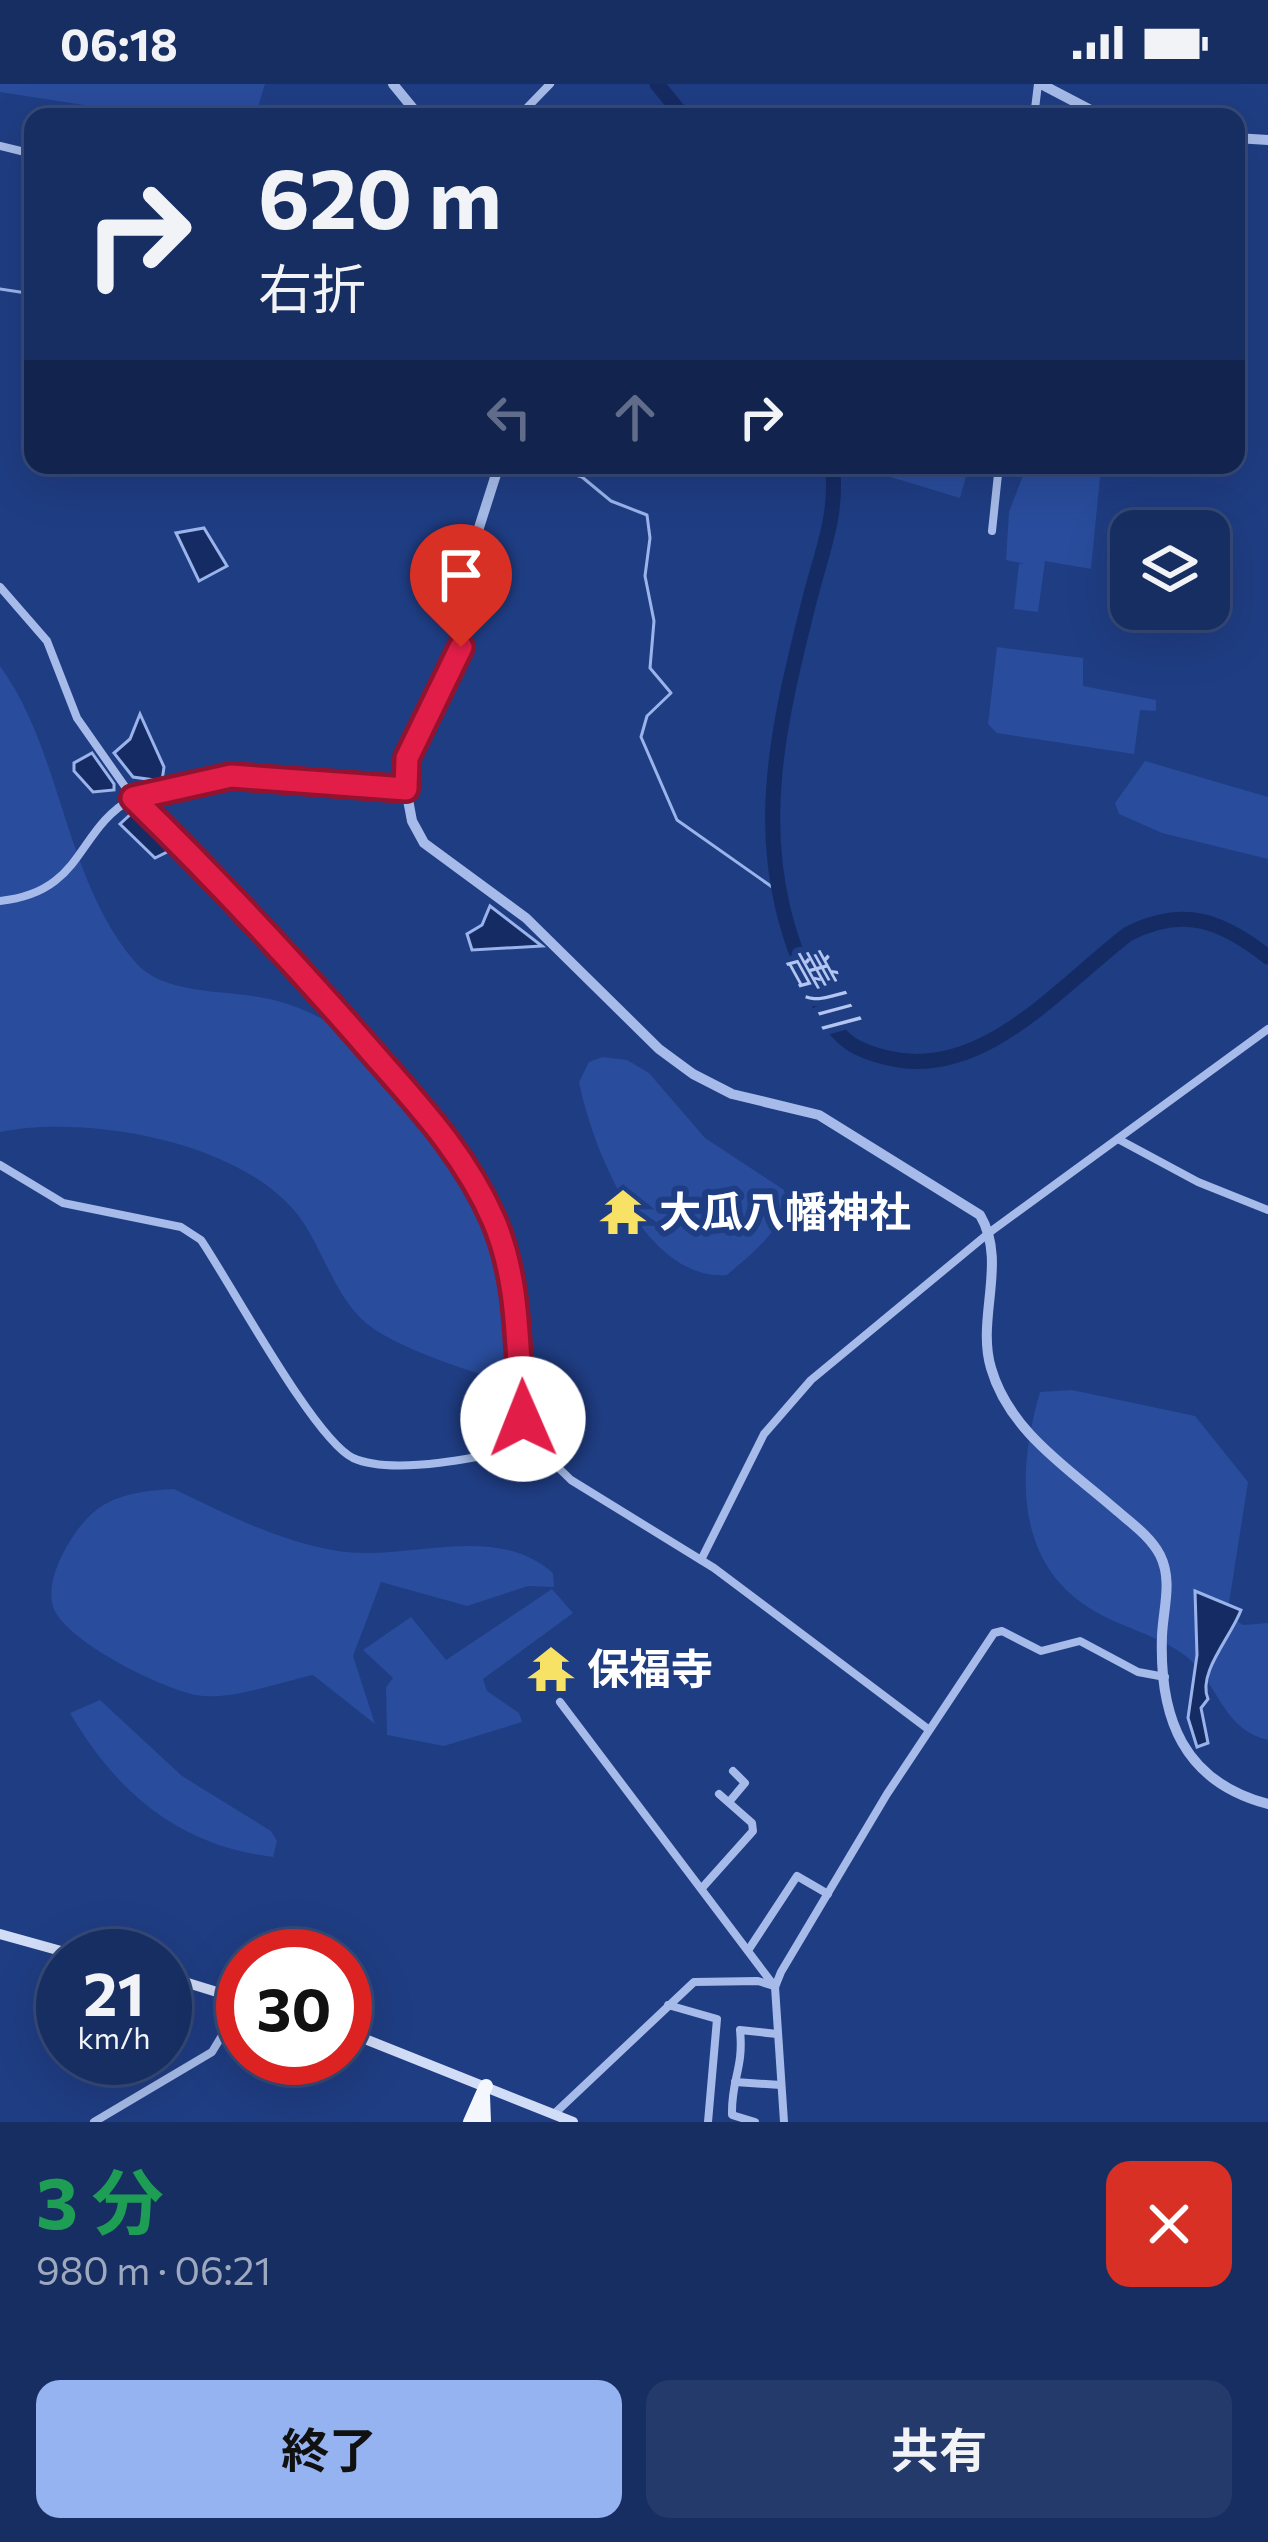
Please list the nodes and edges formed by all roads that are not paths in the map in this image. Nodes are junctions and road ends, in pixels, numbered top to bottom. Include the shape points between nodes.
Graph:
1 (393, 84) edge
2 (550, 84) edge
3 (1040, 84) edge
4 (413, 108) edge
5 (527, 108) edge
6 (1084, 108) edge
7 (496, 474) edge
8 (998, 474) edge
9 (992, 531) dead end
10 (0, 587) edge
11 (406, 789) junction
12 (133, 798) junction
13 (0, 901) edge
14 (1268, 1029) edge
15 (1117, 1138) junction
16 (0, 1165) edge
17 (1268, 1210) edge
18 (990, 1232) junction
19 (535, 1445) junction
20 (700, 1560) junction
21 (1165, 1677) junction
22 (560, 1702) dead end
23 (928, 1729) junction
24 (733, 1771) dead end
25 (719, 1794) dead end
26 (729, 1802) junction
27 (1268, 1804) edge
28 (702, 1888) junction
29 (827, 1894) junction
30 (0, 1934) edge
31 (36, 1944) edge
32 (749, 1949) junction
33 (775, 1987) junction
34 (667, 2004) junction
35 (777, 2033) junction
36 (372, 2043) edge
37 (216, 2045) edge
38 (735, 2082) junction
39 (782, 2085) junction
40 (484, 2091) junction
41 (554, 2114) junction
42 (94, 2122) edge
43 (470, 2122) edge
44 (484, 2122) edge
45 (573, 2122) edge
46 (707, 2122) edge
47 (755, 2122) edge
48 (784, 2122) edge

1 - 4 street
2 - 5 street
3 - 6 street
7 - 11 street via 476,537 461,647 407,758
8 - 9 street
10 - 12 street via 47,641 77,718
11 - 12 street via 231,776
11 - 18 street via 424,843 526,918 659,1048 732,1094 819,1115 980,1215
12 - 13 street via 67,874 30,898
12 - 19 street via 220,883 456,1151 505,1253 519,1319 523,1419
14 - 15 street
15 - 17 street
15 - 18 street
16 - 19 street via 82,1210 190,1231 324,1432 354,1458 391,1465
18 - 20 street via 780,1412
18 - 21 street via 990,1365 1012,1419 1159,1553 1166,1572
19 - 20 street via 571,1480
20 - 23 street
21 - 23 street via 1080,1641 1041,1651 998,1631
21 - 27 street via 1193,1766 1226,1790
22 - 28 street
23 - 29 street
24 - 26 street via 746,1783
25 - 26 street
26 - 28 street via 753,1831
28 - 32 street
29 - 32 street via 797,1876
29 - 33 street
30 - 31 main road
32 - 33 street
33 - 34 street via 708,1979
33 - 35 street
34 - 41 street
34 - 46 street via 717,2019
35 - 38 street via 740,2030 744,2066
35 - 39 street
36 - 40 main road
37 - 42 street
38 - 39 street
38 - 47 street via 732,2115
39 - 48 street
40 - 41 main road
40 - 43 highway
40 - 44 highway
41 - 45 main road

